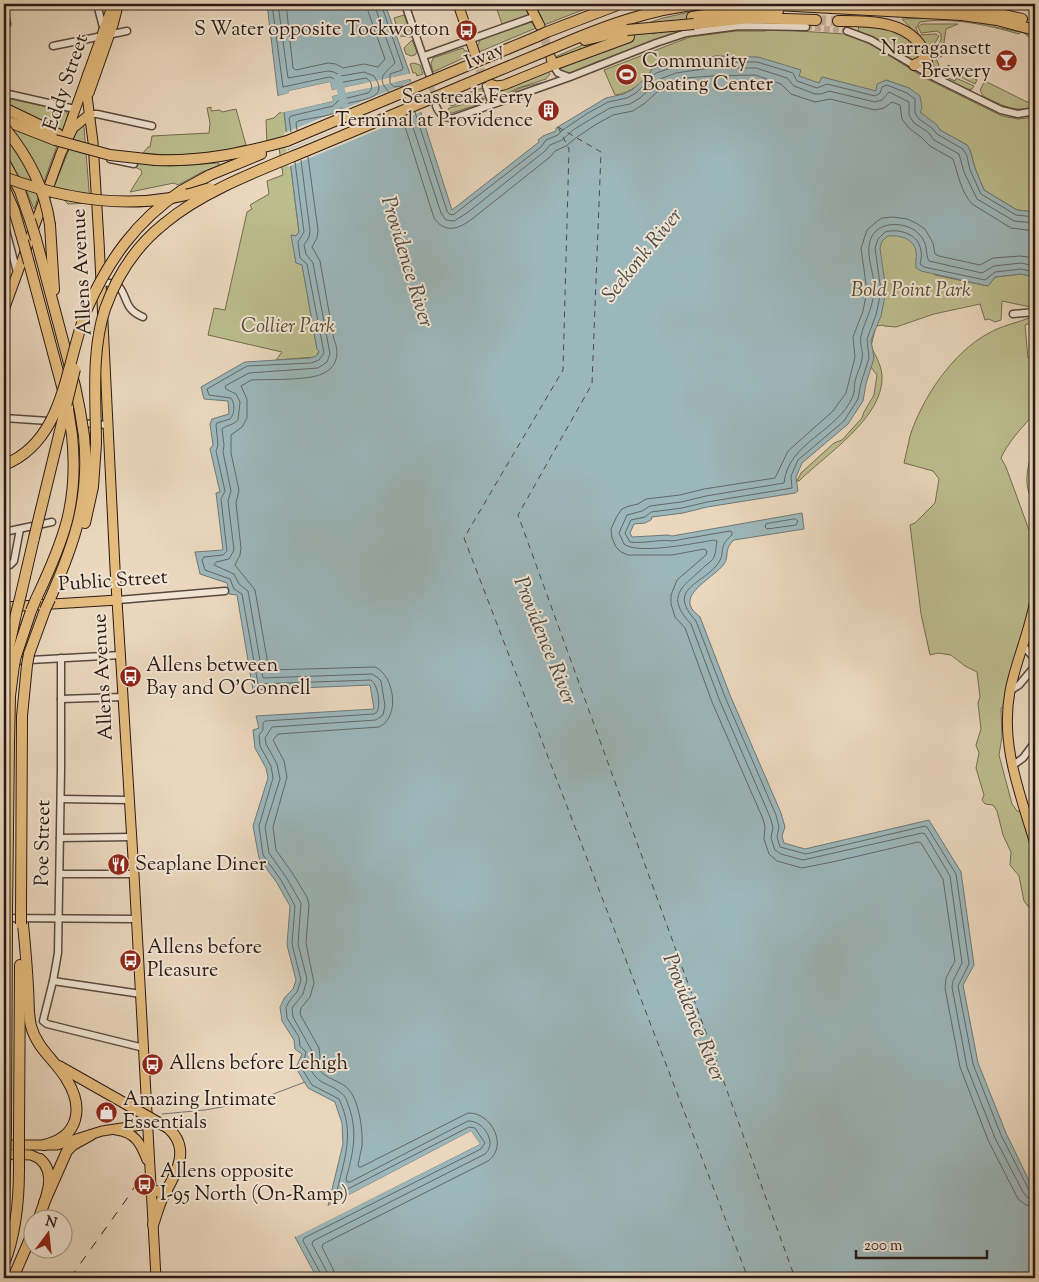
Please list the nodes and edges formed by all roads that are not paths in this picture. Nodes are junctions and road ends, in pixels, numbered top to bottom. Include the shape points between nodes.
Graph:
1 (97, 4) edge
2 (115, 4) edge
3 (405, 4) edge
4 (458, 4) edge
5 (529, 4) edge
6 (620, 4) edge
7 (702, 4) edge
8 (759, 4) edge
9 (956, 4) edge
10 (4, 8) edge
11 (900, 11) junction
12 (536, 16) junction
13 (693, 20) junction
14 (816, 20) tunnel mouth
15 (838, 20) tunnel mouth
16 (1035, 23) edge
17 (7, 24) dead end
18 (806, 27) tunnel mouth
19 (544, 29) junction
20 (1035, 30) edge
21 (126, 31) dead end
22 (847, 31) tunnel mouth
23 (105, 34) junction
24 (628, 34) junction
25 (470, 39) junction
26 (53, 46) dead end
27 (922, 48) junction
28 (475, 54) tunnel mouth
29 (424, 56) junction
30 (552, 57) junction
31 (914, 65) junction
32 (926, 72) junction
33 (88, 74) junction
34 (429, 74) tunnel mouth
35 (570, 78) junction
36 (488, 85) joint
37 (4, 93) edge
38 (89, 100) junction
39 (492, 104) junction
40 (436, 106) tunnel mouth
41 (74, 109) junction
42 (1035, 111) edge
43 (5, 112) edge
44 (90, 114) junction
45 (152, 126) dead end
46 (4, 128) edge
47 (59, 140) junction
48 (252, 154) junction
49 (94, 156) junction
50 (4, 161) edge
51 (134, 164) dead end
52 (258, 171) junction
53 (4, 177) edge
54 (4, 187) edge
55 (4, 223) edge
56 (18, 272) junction
57 (101, 282) junction
58 (93, 298) junction
59 (4, 310) edge
60 (55, 311) junction
61 (1035, 312) edge
62 (1013, 314) dead end
63 (143, 317) dead end
64 (4, 418) edge
65 (108, 425) junction
66 (4, 465) edge
67 (52, 522) dead end
68 (20, 529) junction
69 (4, 532) edge
70 (4, 566) edge
71 (63, 569) junction
72 (225, 591) dead end
73 (118, 600) junction
74 (1035, 600) edge
75 (4, 607) edge
76 (1024, 647) junction
77 (121, 655) junction
78 (61, 658) junction
79 (1035, 659) edge
80 (9, 661) edge
81 (1035, 666) edge
82 (1010, 691) junction
83 (123, 697) junction
84 (61, 699) junction
85 (1035, 742) edge
86 (1012, 766) junction
87 (61, 799) junction
88 (129, 800) junction
89 (132, 837) junction
90 (60, 838) junction
91 (1035, 844) edge
92 (60, 874) junction
93 (134, 874) junction
94 (6, 918) edge
95 (60, 918) junction
96 (136, 918) junction
97 (22, 919) junction
98 (53, 980) junction
99 (5, 991) edge
100 (141, 994) junction
101 (144, 1048) junction
102 (45, 1053) junction
103 (148, 1124) junction
104 (108, 1130) junction
105 (91, 1135) junction
106 (4, 1145) edge
107 (44, 1145) junction
108 (4, 1154) edge
109 (40, 1159) joint
110 (151, 1169) junction
111 (152, 1190) junction
112 (167, 1190) junction
113 (44, 1203) junction
114 (4, 1210) edge
115 (42, 1210) edge
116 (154, 1226) junction
117 (22, 1257) edge
118 (4, 1264) edge
119 (13, 1278) edge
120 (156, 1278) edge

1 - 2 street via 105,7
1 - 23 street
2 - 23 main road, Eddy Street
3 - 29 street
4 - 25 main road
5 - 12 main road
6 - 19 highway, Iway
7 - 30 highway, Iway via 630,18
8 - 11 highway
9 - 16 highway
10 - 17 street
11 - 13 highway via 733,11
11 - 20 highway via 981,17
12 - 19 main road
12 - 25 street
13 - 14 highway
13 - 24 highway, bridge
15 - 27 highway via 891,26 910,34
18 - 35 street via 747,25 686,33
19 - 48 highway, Iway, bridge via 536,37
21 - 23 street
22 - 31 street via 871,40
23 - 26 street
23 - 33 main road, Eddy Street
23 - 38 main road, Eddy Street
24 - 30 highway
24 - 30 highway
25 - 28 main road
25 - 29 street
27 - 31 highway via 923,59
27 - 32 highway via 927,58
29 - 34 street
30 - 35 street via 560,75
30 - 36 main road via 504,85
30 - 52 highway, Iway, bridge via 541,53
31 - 32 street
32 - 42 street via 1004,111 1018,114
33 - 38 main road, Allens Avenue
33 - 41 main road, Eddy Street
35 - 39 street
36 - 39 street
37 - 41 street
38 - 44 main road, Allens Avenue
39 - 40 street via 454,118 444,116
41 - 47 main road, Eddy Street
43 - 47 highway
44 - 45 street
44 - 47 main road, Eddy Street
44 - 49 main road, Allens Avenue
46 - 60 highway, bridge via 35,174 45,201 50,225
47 - 48 highway, bridge via 110,155 155,160 197,160
47 - 56 main road, Eddy Street
48 - 58 highway, bridge via 181,191 149,215 110,262
49 - 51 street
49 - 57 main road, Allens Avenue
50 - 60 highway, bridge via 20,191 30,220
52 - 53 highway, bridge via 185,196 130,203 67,196
52 - 71 highway, bridge via 176,214 146,240 122,272 108,301 98,339 94,479 86,520 78,543
54 - 80 highway, bridge via 23,241 68,409 74,478 69,515 60,546
55 - 56 street
56 - 59 main road, Eddy Street
57 - 63 street via 112,282 118,286 128,306
57 - 65 main road, Allens Avenue
58 - 66 highway, bridge via 50,422 29,450
58 - 80 highway, bridge via 16,614
60 - 71 highway, bridge via 84,436 82,503 76,534
61 - 62 street
64 - 65 street
65 - 73 main road, Allens Avenue
67 - 68 street
68 - 69 street
68 - 70 street via 14,561
71 - 97 highway, bridge via 29,654 22,708
72 - 73 street, Public Street
73 - 75 main road, Public Street
73 - 77 main road, Allens Avenue
74 - 76 main road
76 - 79 street
76 - 82 main road
77 - 78 street
77 - 83 main road, Allens Avenue
78 - 80 street
78 - 84 street, Poe Street
80 - 94 highway
81 - 82 street
82 - 86 main road via 1006,721
83 - 84 street
83 - 88 main road, Allens Avenue
84 - 87 street, Poe Street
85 - 86 street
86 - 91 main road via 1031,819
87 - 88 street
87 - 90 street, Poe Street
88 - 89 main road, Allens Avenue
89 - 90 street
89 - 93 main road, Allens Avenue
90 - 92 street, Poe Street
92 - 93 street
92 - 95 street, Poe Street
93 - 96 main road, Allens Avenue
94 - 95 street
94 - 99 highway
95 - 96 street
95 - 98 street, Poe Street
96 - 100 main road, Allens Avenue
97 - 102 highway via 30,1022
97 - 118 highway, bridge via 18,1196 15,1227
98 - 100 street
98 - 101 street, Poe Street via 43,1020 46,1024
99 - 114 highway, bridge
100 - 101 main road, Allens Avenue
101 - 103 main road, Allens Avenue
102 - 107 highway via 70,1085 76,1109 74,1125 68,1134 59,1141
102 - 112 highway, bridge via 64,1069 168,1128 178,1140 180,1154 177,1170
103 - 104 main road
103 - 110 main road, Allens Avenue
104 - 105 main road
104 - 110 main road via 134,1136
105 - 107 main road via 62,1144
105 - 113 highway via 67,1151
106 - 107 main road
108 - 109 main road via 31,1155
109 - 113 highway via 49,1173
110 - 111 main road, Allens Avenue
111 - 112 highway
111 - 116 main road, Allens Avenue
112 - 116 highway
113 - 115 highway
116 - 120 main road, Allens Avenue
117 - 119 highway

